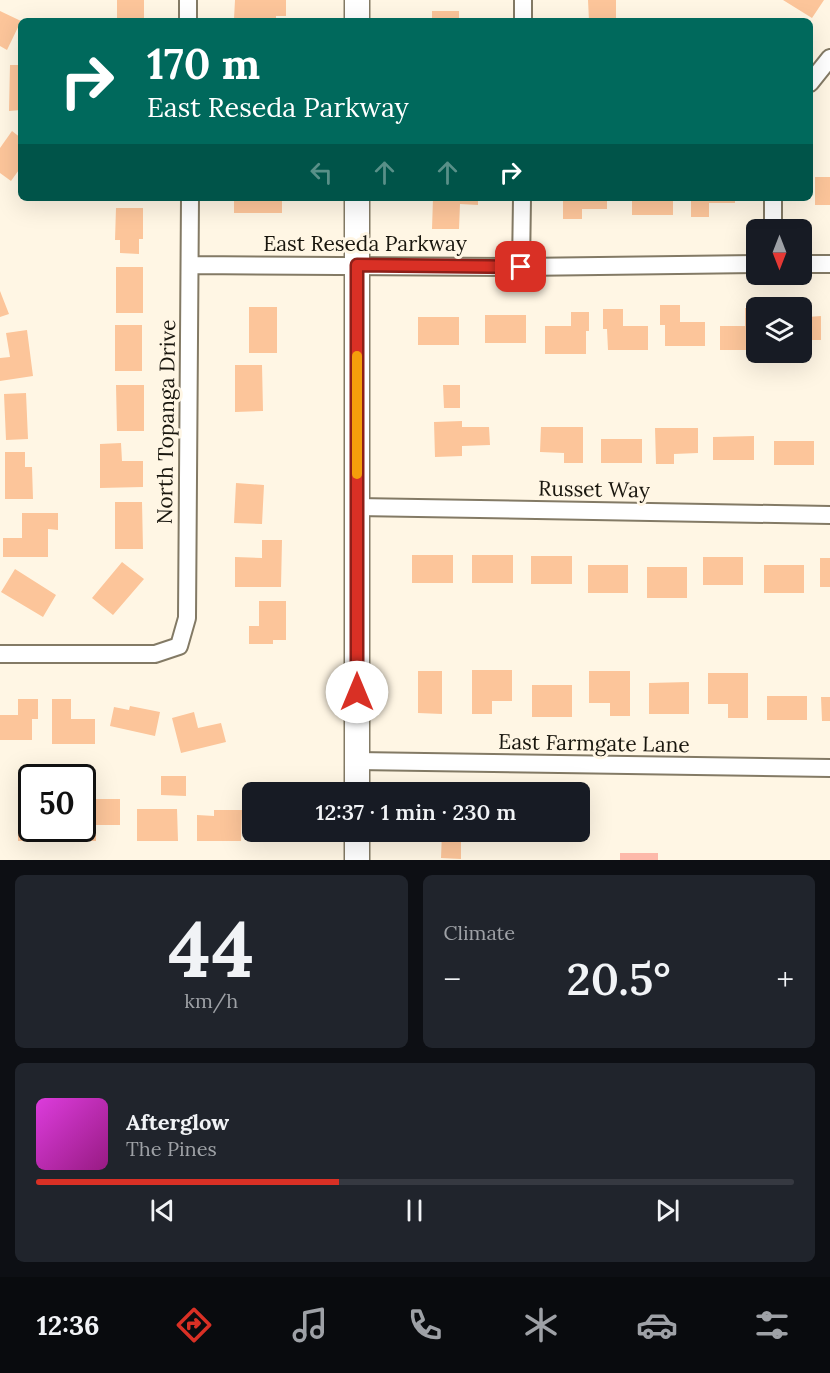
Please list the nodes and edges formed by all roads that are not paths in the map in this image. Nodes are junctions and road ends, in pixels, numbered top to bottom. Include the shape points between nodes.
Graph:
1 (188, 0) edge
2 (357, 0) edge
3 (523, 0) edge
4 (188, 18) edge
5 (357, 18) edge
6 (523, 18) edge
7 (830, 58) edge
8 (813, 79) edge
9 (189, 201) edge
10 (357, 201) edge
11 (522, 201) edge
12 (773, 201) edge
13 (773, 219) edge
14 (746, 264) edge
15 (812, 264) edge
16 (830, 264) edge
17 (190, 265) junction
18 (357, 265) junction
19 (521, 267) junction
20 (357, 507) junction
21 (830, 515) edge
22 (0, 654) edge
23 (357, 761) junction
24 (830, 768) edge
25 (357, 782) edge
26 (357, 842) edge
27 (357, 860) edge

1 - 4 street
2 - 5 main road
3 - 6 street
7 - 8 street
9 - 17 street, North Topanga Drive
10 - 18 main road
11 - 19 street
12 - 13 street
14 - 19 street, East Reseda Parkway
15 - 16 street
17 - 18 street, East Reseda Parkway
17 - 22 street, North Topanga Drive via 187,618 179,646 155,654
18 - 19 street, East Reseda Parkway
18 - 20 main road
20 - 21 street, Russet Way
20 - 23 main road
23 - 24 street, East Farmgate Lane
23 - 25 main road
26 - 27 main road

